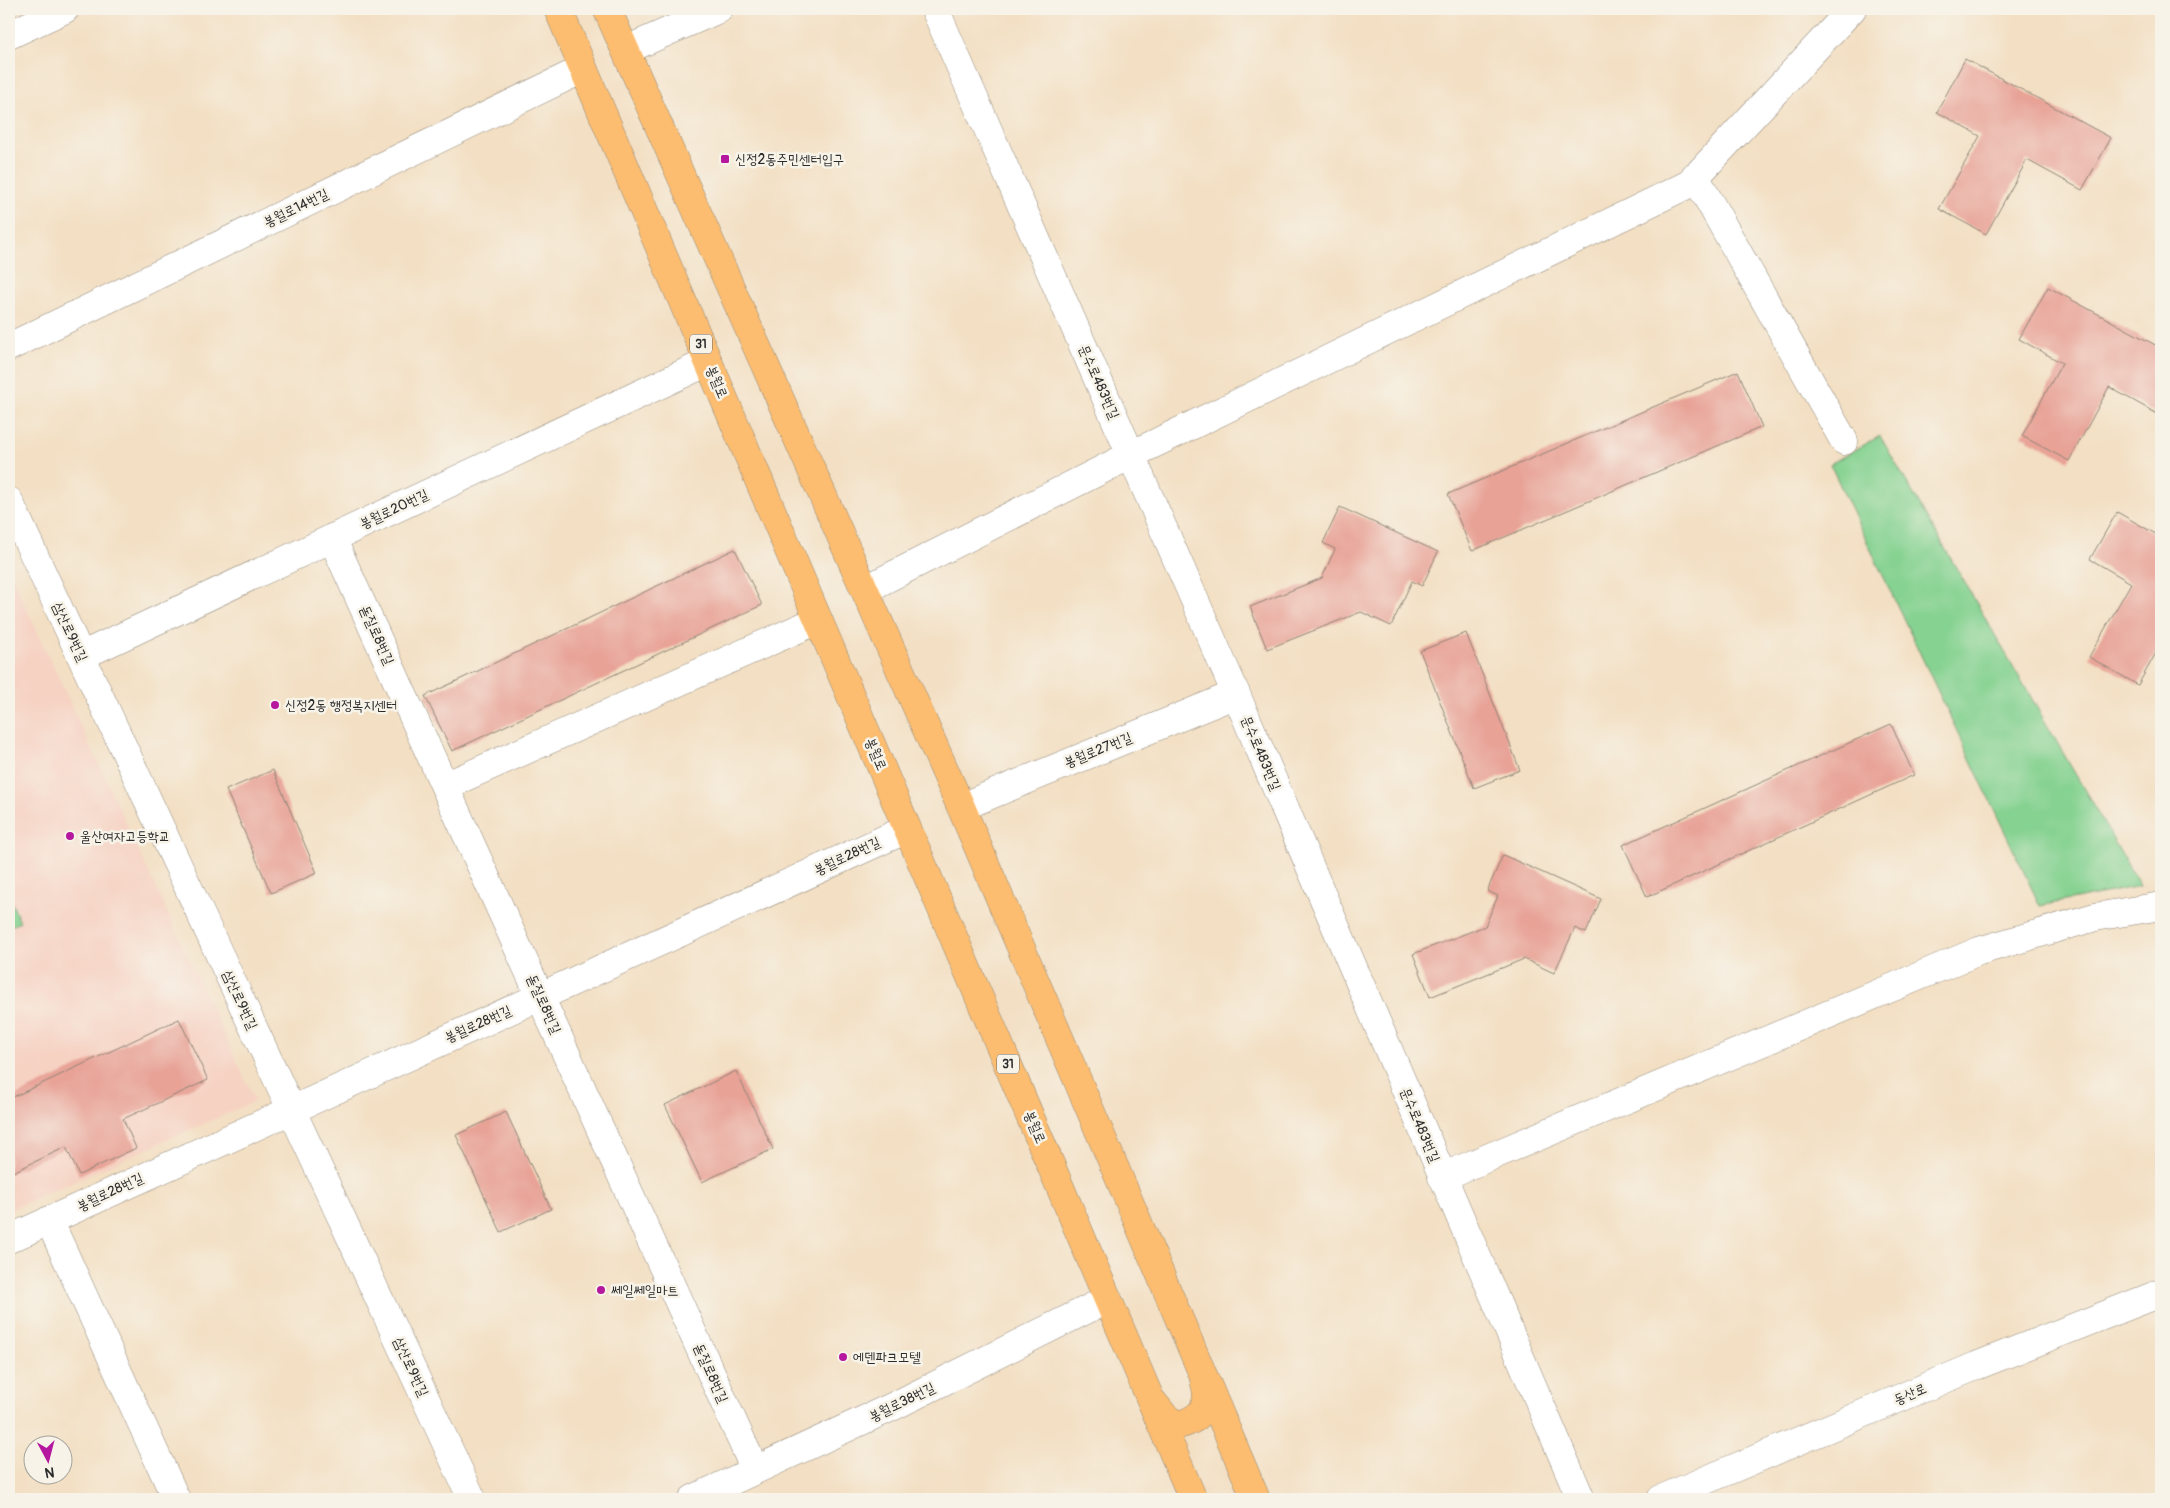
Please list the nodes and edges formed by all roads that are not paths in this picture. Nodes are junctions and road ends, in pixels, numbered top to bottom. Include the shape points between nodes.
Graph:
1 (65, 9) edge
2 (558, 9) edge
3 (607, 9) edge
4 (719, 9) edge
5 (935, 9) edge
6 (1852, 9) edge
7 (9, 35) edge
8 (626, 50) junction
9 (583, 69) junction
10 (1695, 176) junction
11 (9, 347) edge
12 (708, 362) junction
13 (1844, 441) dead end
14 (1131, 455) junction
15 (9, 500) edge
16 (332, 538) junction
17 (866, 590) junction
18 (818, 620) junction
19 (81, 656) junction
20 (1236, 694) junction
21 (445, 786) junction
22 (961, 807) junction
23 (908, 829) junction
24 (2161, 906) edge
25 (541, 996) junction
26 (291, 1110) junction
27 (1442, 1177) junction
28 (50, 1220) junction
29 (9, 1239) edge
30 (2161, 1293) edge
31 (1108, 1298) junction
32 (1199, 1364) junction
33 (1145, 1387) junction
34 (755, 1470) junction
35 (176, 1499) edge
36 (472, 1499) edge
37 (693, 1499) edge
38 (1193, 1499) edge
39 (1256, 1499) edge
40 (1581, 1499) edge
41 (1661, 1499) edge

1 - 7 street
2 - 9 main road, 봉월로 / 31
3 - 8 main road
4 - 8 street
5 - 14 street, 문수로483번길
6 - 10 street
8 - 17 main road
9 - 11 street, 봉월로14번길
9 - 12 main road, 봉월로 / 31
10 - 13 street
10 - 14 street via 1689,184
12 - 16 street, 봉월로20번길
12 - 18 main road, 봉월로 / 31
14 - 17 street
14 - 20 street, 문수로483번길
15 - 19 street, 삼산로9번길
16 - 19 street, 봉월로20번길
16 - 21 street, 돋질로8번길
17 - 22 main road
18 - 21 street
18 - 23 main road, 봉월로 / 31
19 - 26 street, 삼산로9번길
20 - 22 street, 봉월로27번길
20 - 27 street, 문수로483번길
21 - 25 street, 돋질로8번길
22 - 32 main road
23 - 25 street, 봉월로28번길
23 - 31 main road, 봉월로 / 31
24 - 27 street via 2095,917 1979,951
25 - 26 street, 봉월로28번길
25 - 34 street, 돋질로8번길
26 - 28 street, 봉월로28번길
26 - 36 street, 삼산로9번길
27 - 40 street, 문수로483번길
28 - 29 street, 봉월로28번길
28 - 35 street
30 - 41 street, 동산로 via 1976,1366
31 - 33 main road, 봉월로 / 31
31 - 34 street, 봉월로38번길 via 894,1406
32 - 33 main road via 1206,1386 1206,1402 1202,1413 1193,1421 1178,1425 1166,1418
32 - 39 main road
33 - 38 main road, 봉월로 / 31
34 - 37 street, 봉월로38번길

